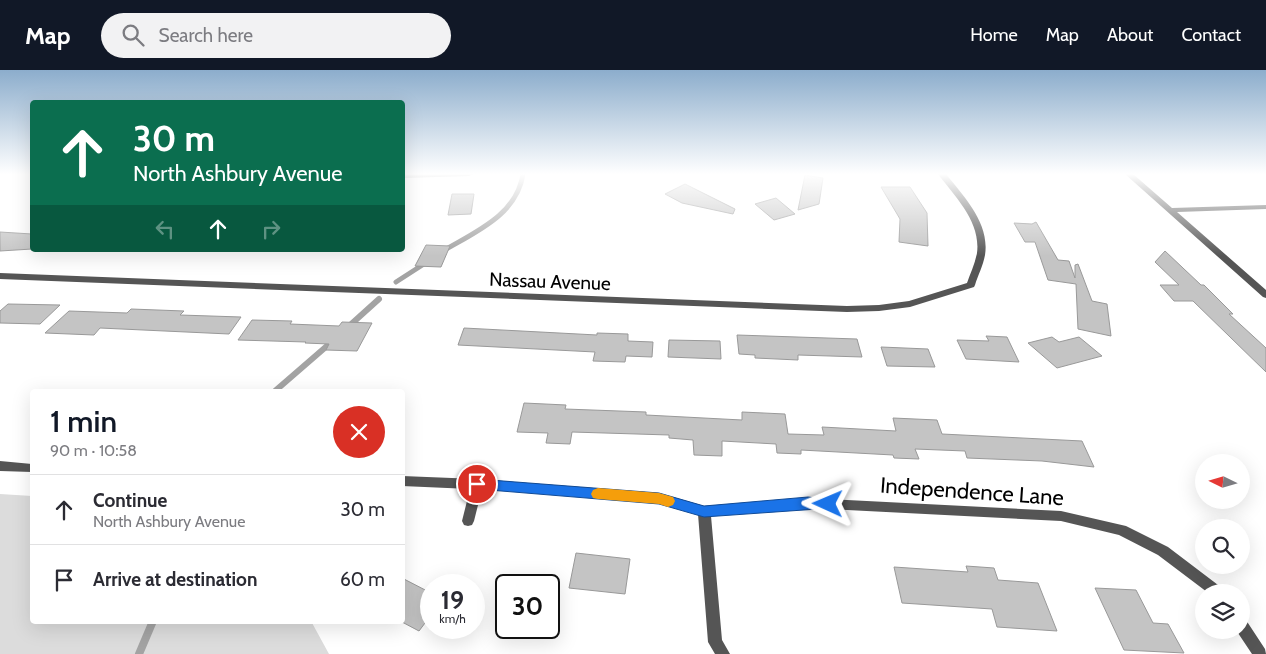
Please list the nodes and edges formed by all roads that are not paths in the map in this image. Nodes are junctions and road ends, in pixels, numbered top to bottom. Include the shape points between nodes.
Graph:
1 (962, 201) edge
2 (1160, 201) edge
3 (1266, 207) edge
4 (1170, 210) junction
5 (0, 276) edge
6 (1266, 295) edge
7 (0, 466) edge
8 (30, 468) edge
9 (405, 481) edge
10 (477, 484) junction
11 (704, 512) junction
12 (468, 521) dead end
13 (1207, 584) edge
14 (1250, 639) edge
15 (723, 654) edge
16 (1260, 654) edge

1 - 5 street, Nassau Avenue via 980,232 981,253 971,285 916,303 879,308
2 - 4 street
3 - 4 street
4 - 6 street
7 - 8 street
9 - 10 street
10 - 11 street via 659,498
10 - 12 street
11 - 13 street, Independence Lane via 808,503 1061,516 1122,530 1164,551
11 - 15 street via 715,642
14 - 16 street

